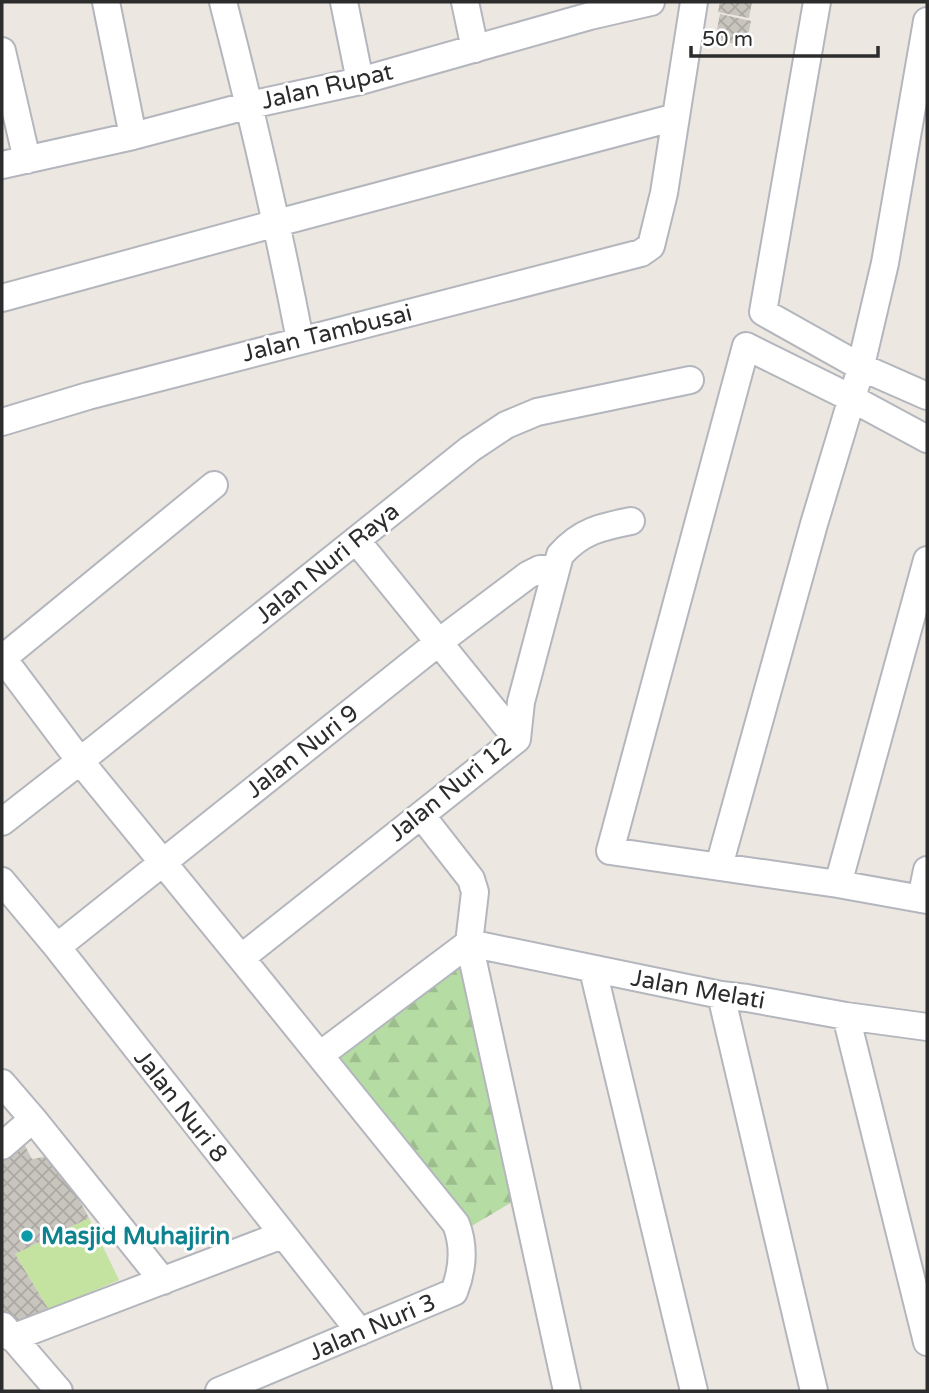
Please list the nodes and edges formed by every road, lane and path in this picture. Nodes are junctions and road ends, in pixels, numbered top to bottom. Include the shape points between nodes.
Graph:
1 (106, 2) edge
2 (223, 2) edge
3 (344, 2) edge
4 (465, 2) edge
5 (651, 2) edge
6 (694, 2) edge
7 (817, 2) edge
8 (588, 9) edge
9 (927, 21) edge
10 (475, 49) junction
11 (2, 51) edge
12 (360, 81) junction
13 (250, 104) junction
14 (676, 117) junction
15 (133, 136) junction
16 (14, 162) edge
17 (277, 223) junction
18 (2, 298) edge
19 (300, 340) junction
20 (690, 380) dead end
21 (856, 383) junction
22 (927, 396) edge
23 (2, 422) edge
24 (927, 439) edge
25 (214, 485) dead end
26 (631, 521) dead end
27 (356, 540) junction
28 (927, 560) edge
29 (555, 569) junction
30 (439, 642) junction
31 (2, 657) edge
32 (517, 739) junction
33 (80, 761) junction
34 (421, 815) junction
35 (2, 822) edge
36 (162, 863) junction
37 (719, 866) junction
38 (927, 870) edge
39 (2, 881) edge
40 (838, 884) junction
41 (924, 900) edge
42 (469, 943) junction
43 (57, 947) junction
44 (241, 958) junction
45 (593, 970) junction
46 (721, 995) junction
47 (846, 1016) junction
48 (927, 1027) edge
49 (320, 1055) junction
50 (2, 1083) edge
51 (33, 1119) junction
52 (2, 1146) edge
53 (282, 1235) junction
54 (163, 1282) junction
55 (7, 1331) edge
56 (360, 1332) junction
57 (927, 1342) edge
58 (59, 1391) edge
59 (219, 1391) edge
60 (567, 1391) edge
61 (694, 1391) edge
62 (814, 1391) edge

1 - 15 street
2 - 13 street
3 - 12 street
4 - 10 street
5 - 8 street, Jalan Rupat
6 - 14 street
7 - 21 street via 764,312
8 - 10 street, Jalan Rupat
9 - 21 street via 886,263
10 - 12 street, Jalan Rupat
11 - 16 street
12 - 13 street, Jalan Rupat
13 - 15 street, Jalan Rupat
13 - 17 street
14 - 17 street
14 - 19 street, Jalan Tambusai via 651,246 642,253
15 - 16 street, Jalan Rupat
17 - 18 street
17 - 19 street
19 - 23 street, Jalan Tambusai
20 - 27 street, Jalan Nuri Raya via 537,412 506,425
21 - 22 street
21 - 24 street
21 - 37 street
21 - 37 street via 746,346 610,851
25 - 31 street
26 - 29 street, Jalan Nuri 12 via 578,538 560,555
27 - 30 street
27 - 33 street, Jalan Nuri Raya
28 - 40 street
29 - 30 street, Jalan Nuri 9 via 528,575
29 - 32 street, Jalan Nuri 12 via 521,702
30 - 32 street
30 - 36 street, Jalan Nuri 9
31 - 33 street
32 - 34 street, Jalan Nuri 12
33 - 35 street, Jalan Nuri Raya
33 - 36 street
34 - 42 street via 471,879 475,892
34 - 44 street, Jalan Nuri 12
36 - 43 street, Jalan Nuri 9
36 - 44 street
37 - 40 street
38 - 41 street
39 - 43 street, Jalan Nuri 8
40 - 41 street
42 - 45 street, Jalan Melati
42 - 49 street
42 - 60 street
43 - 53 street, Jalan Nuri 8
44 - 49 street
45 - 46 street, Jalan Melati
45 - 61 street
46 - 47 street, Jalan Melati
46 - 62 street
47 - 48 street, Jalan Melati
47 - 57 street
49 - 56 street, Jalan Nuri 3 via 456,1224 462,1239 460,1276 454,1292
50 - 51 street
51 - 52 street
51 - 54 street
53 - 54 street
53 - 56 street, Jalan Nuri 8
54 - 55 street
55 - 58 street
56 - 59 street, Jalan Nuri 3

